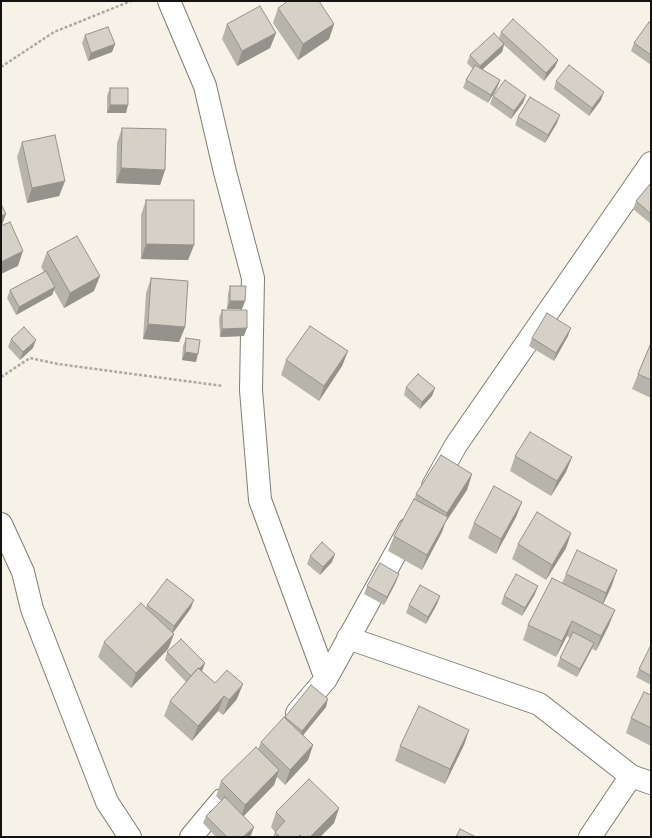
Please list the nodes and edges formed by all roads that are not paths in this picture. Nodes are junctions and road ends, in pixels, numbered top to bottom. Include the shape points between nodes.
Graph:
1 (169, 1) edge
2 (651, 163) edge
3 (1, 524) edge
4 (348, 638) junction
5 (326, 679) junction
6 (286, 726) edge
7 (631, 776) junction
8 (651, 783) edge
9 (236, 784) edge
10 (130, 837) edge
11 (191, 837) edge
12 (590, 837) edge

1 - 5 street via 205,86 253,278 251,390 260,500
2 - 4 street via 456,445
3 - 10 street via 22,572 32,609 107,802
4 - 5 street
4 - 7 street via 539,704
5 - 6 street
7 - 8 street
7 - 12 street
9 - 11 street

